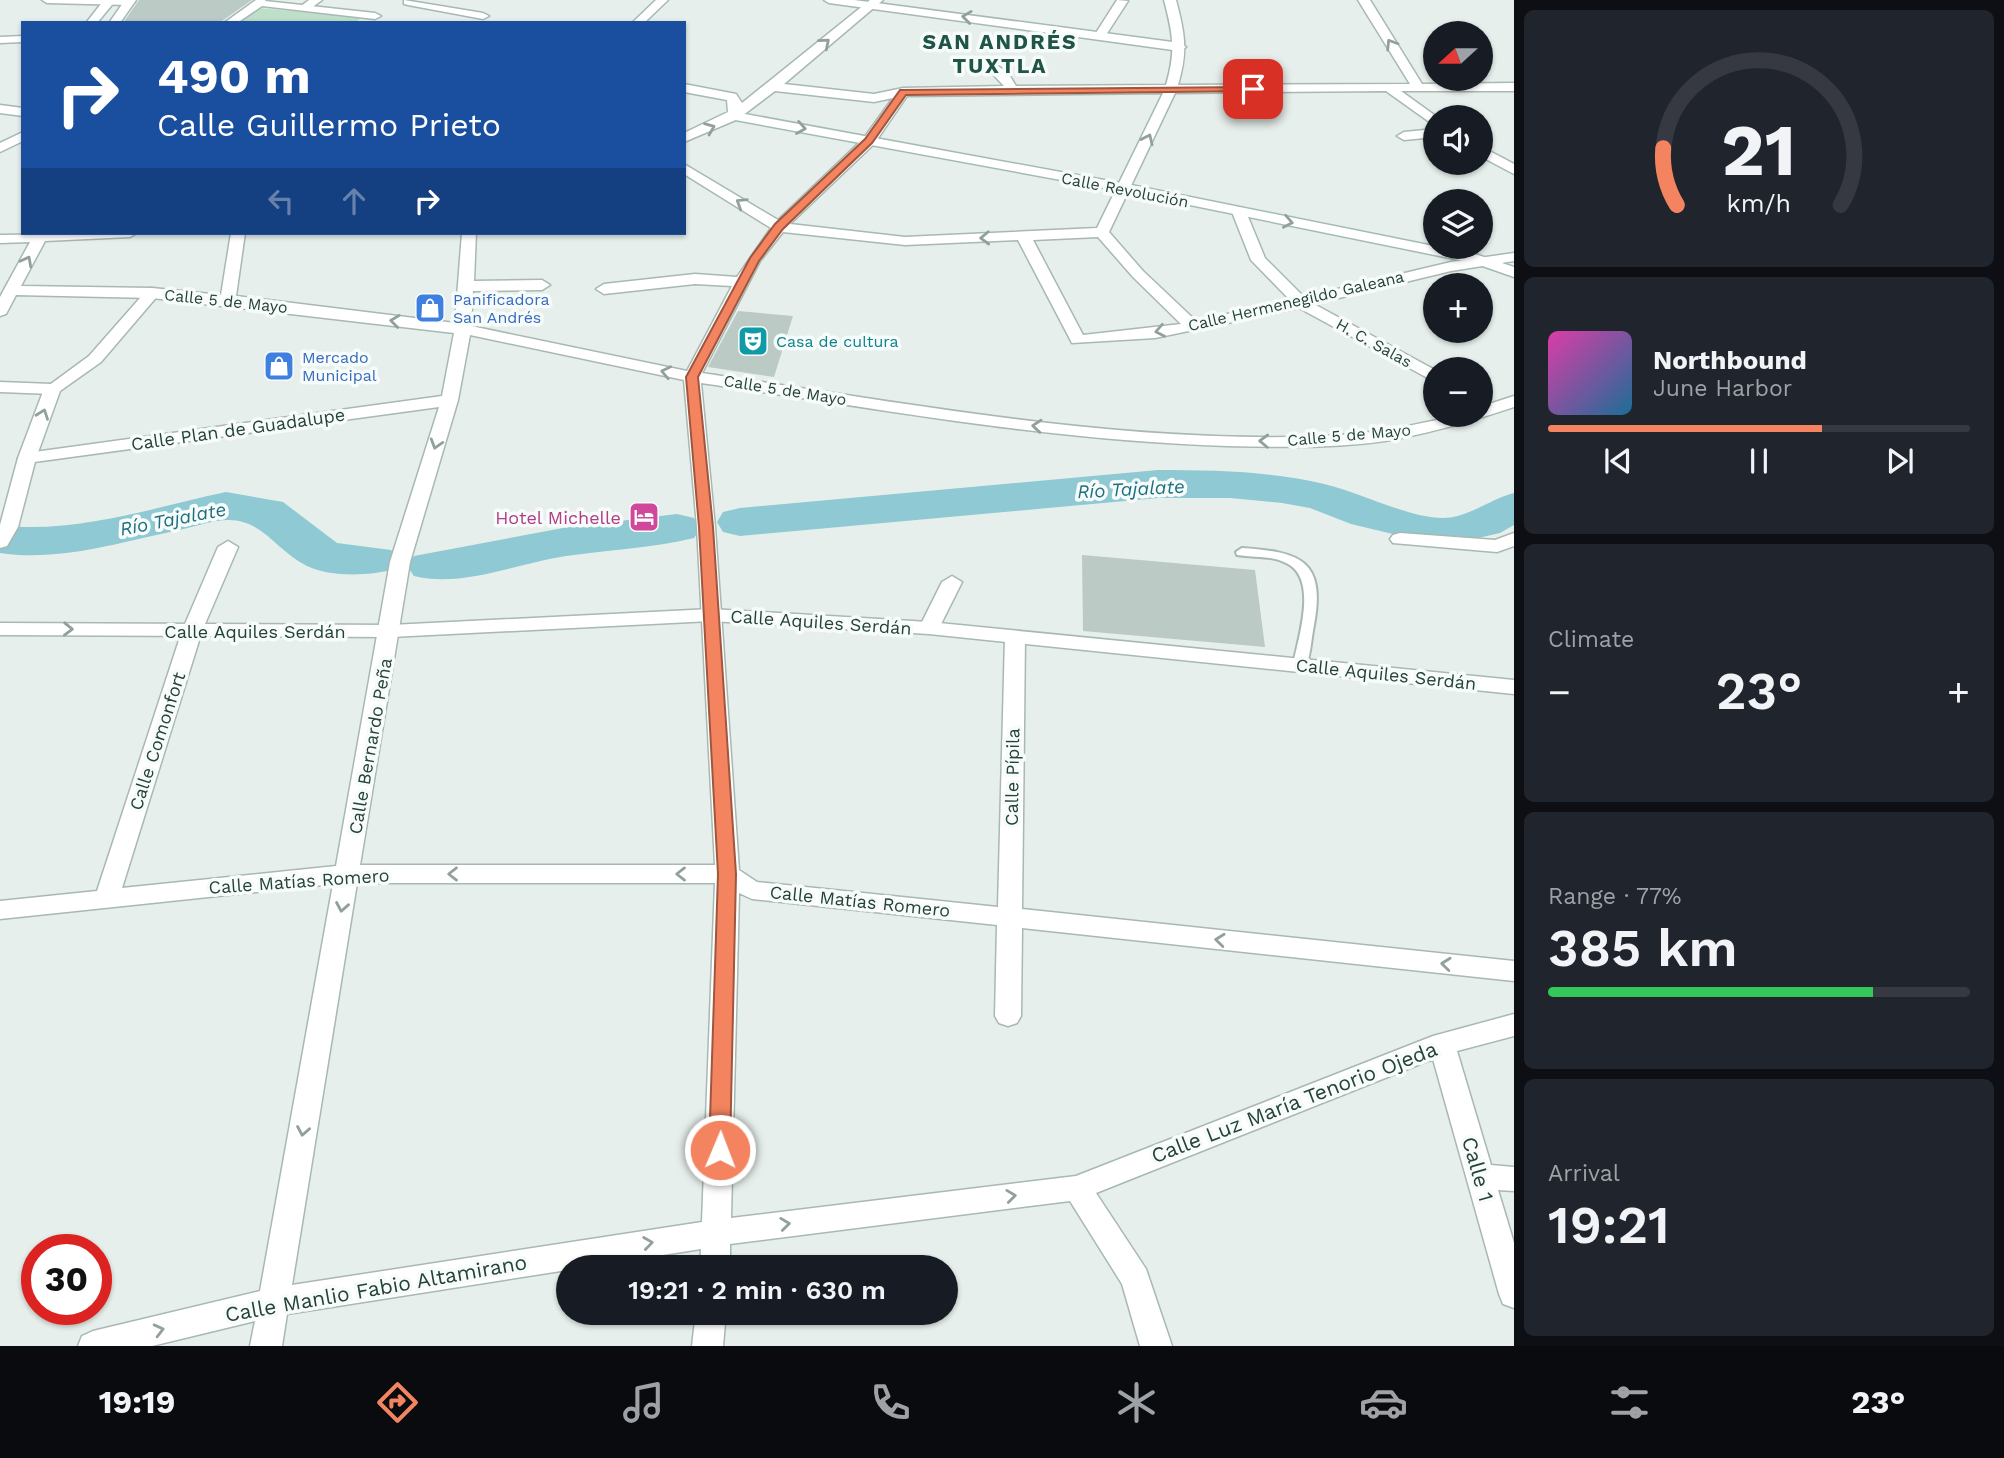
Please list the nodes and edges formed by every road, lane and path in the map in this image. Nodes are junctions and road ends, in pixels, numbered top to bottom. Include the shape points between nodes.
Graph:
1 (47, 0) edge
2 (663, 0) edge
3 (829, 0) edge
4 (1170, 0) edge
5 (1364, 0) edge
6 (110, 1) edge
7 (130, 1) edge
8 (261, 1) edge
9 (1122, 1) edge
10 (312, 3) edge
11 (873, 3) edge
12 (391, 10) edge
13 (483, 16) dead end
14 (93, 21) edge
15 (115, 21) edge
16 (232, 21) edge
17 (639, 21) edge
18 (1100, 36) junction
19 (21, 39) edge
20 (0, 40) edge
21 (1180, 47) junction
22 (989, 64) dead end
23 (774, 87) junction
24 (1514, 87) edge
25 (686, 88) edge
26 (1171, 89) junction
27 (1390, 89) junction
28 (1419, 89) junction
29 (1012, 90) junction
30 (903, 92) junction
31 (720, 93) junction
32 (757, 100) junction
33 (0, 109) edge
34 (21, 112) edge
35 (1423, 113) edge
36 (734, 116) junction
37 (1423, 134) edge
38 (1404, 136) dead end
39 (21, 137) edge
40 (686, 137) edge
41 (869, 141) junction
42 (0, 148) edge
43 (1493, 158) edge
44 (686, 169) edge
45 (1514, 170) edge
46 (1126, 188) junction
47 (1239, 212) junction
48 (779, 227) junction
49 (1102, 232) junction
50 (33, 235) edge
51 (40, 235) edge
52 (238, 235) edge
53 (469, 235) edge
54 (1024, 237) junction
55 (0, 239) edge
56 (1423, 248) edge
57 (1514, 257) edge
58 (1493, 258) edge
59 (1478, 259) joint
60 (1514, 272) edge
61 (743, 282) junction
62 (542, 285) dead end
63 (468, 286) junction
64 (604, 289) dead end
65 (12, 290) junction
66 (152, 293) junction
67 (228, 300) junction
68 (1300, 302) junction
69 (0, 311) edge
70 (1191, 325) junction
71 (463, 329) junction
72 (1423, 370) edge
73 (692, 377) junction
74 (0, 387) edge
75 (52, 389) junction
76 (450, 400) junction
77 (1514, 401) edge
78 (1493, 407) edge
79 (1423, 426) edge
80 (27, 458) junction
81 (5, 534) edge
82 (1400, 538) dead end
83 (1506, 542) edge
84 (228, 547) dead end
85 (1242, 552) dead end
86 (1514, 561) edge
87 (952, 582) dead end
88 (711, 615) junction
89 (929, 628) junction
90 (0, 629) edge
91 (192, 631) junction
92 (391, 631) junction
93 (1015, 637) junction
94 (1300, 665) junction
95 (1514, 687) edge
96 (348, 874) junction
97 (727, 874) junction
98 (107, 898) junction
99 (0, 910) edge
100 (1010, 917) junction
101 (1514, 971) edge
102 (1008, 1016) dead end
103 (1514, 1025) edge
104 (1442, 1044) junction
105 (1480, 1176) junction
106 (1514, 1179) edge
107 (1077, 1188) junction
108 (717, 1233) junction
109 (716, 1255) edge
110 (1514, 1294) edge
111 (273, 1302) junction
112 (710, 1325) edge
113 (93, 1346) edge
114 (266, 1346) edge
115 (708, 1346) edge
116 (1156, 1346) edge

1 - 6 street
2 - 17 street
3 - 11 street
4 - 21 street
28 -> 5 street
6 - 7 street
6 - 14 street
7 - 15 street
8 - 10 street
8 - 16 street
9 - 18 street
10 - 12 street
18 -> 11 street
23 -> 11 street
12 - 13 street
18 - 21 street
19 - 20 street
21 - 26 street
22 - 29 street
23 - 30 street via 874,98
23 - 32 street
24 - 28 street
25 - 31 street
26 - 27 street
26 - 29 street
46 -> 26 street
27 - 28 street
27 - 35 street
29 - 30 street
30 - 41 street
31 - 32 street
31 - 36 street via 732,97
32 - 36 street
33 - 34 street
40 -> 36 street
36 -> 41 street, Calle Revolución
37 - 38 street
39 - 42 street
41 - 46 street, Calle Revolución
41 - 48 street
43 - 45 street
48 -> 44 street
46 - 47 street, Calle Revolución
46 - 49 street
47 -> 56 street, Calle Revolución
47 - 68 street, H. C. Salas via 1258,260
54 -> 48 street via 905,241
48 - 61 street
49 - 54 street
49 - 70 street
50 - 55 street
65 -> 51 street
52 - 67 street
53 - 63 street, Calle Bernardo Peña
70 -> 54 street, Calle Hermenegildo Galeana via 1119,339 1077,340
57 - 58 street, Calle Hermenegildo Galeana
59 - 60 street, Calle Revolución
59 - 68 street, Calle Hermenegildo Galeana
61 - 64 street via 695,279
61 - 73 street
62 - 63 street
63 - 71 street, Calle Bernardo Peña
65 - 66 street, Calle 5 de Mayo
65 - 69 street
66 - 67 street, Calle 5 de Mayo
66 - 75 street via 94,359
71 -> 67 street, Calle 5 de Mayo
68 - 70 street, Calle Hermenegildo Galeana
68 - 72 street, H. C. Salas
73 -> 71 street, Calle 5 de Mayo
71 - 76 street, Calle Bernardo Peña
79 -> 73 street, Calle 5 de Mayo via 1395,434 1326,440 1172,439 1019,424
73 - 88 street
74 - 75 street
80 -> 75 street
76 - 80 street, Calle Plan de Guadalupe
76 -> 92 street, Calle Bernardo Peña via 400,562
77 - 78 street, Calle 5 de Mayo
80 - 81 street
82 - 83 street
83 - 86 street
84 - 91 street, Calle Comonfort
85 - 94 lane via 1285,555 1310,576 1313,590
87 - 89 street
88 - 89 street, Calle Aquiles Serdán
88 - 92 street, Calle Aquiles Serdán
88 - 97 street
89 - 93 street, Calle Aquiles Serdán
90 -> 91 street, Calle Aquiles Serdán
91 - 92 street, Calle Aquiles Serdán
91 - 98 street, Calle Comonfort
92 - 96 street, Calle Bernardo Peña
93 - 94 street, Calle Aquiles Serdán
93 - 100 street, Calle Pípila
94 - 95 street, Calle Aquiles Serdán
97 -> 96 street, Calle Matías Romero
96 - 98 street, Calle Matías Romero
96 -> 111 street, Calle Bernardo Peña
97 - 100 street, Calle Matías Romero via 752,890
97 - 108 street
98 - 99 street, Calle Matías Romero
101 -> 100 street, Calle Matías Romero
100 - 102 street, Calle Pípila
103 - 104 street, Calle Luz María Tenorio Ojeda
104 - 105 street, Calle 1
104 - 107 street, Calle Luz María Tenorio Ojeda
105 - 106 street
105 - 110 street, Calle 1
108 -> 107 street, Calle Manlio Fabio Altamirano
107 - 116 street via 1135,1279
108 - 109 street
111 -> 108 street, Calle Manlio Fabio Altamirano
113 -> 111 street, Calle Manlio Fabio Altamirano
111 - 114 street, Calle Bernardo Peña
112 - 115 street

